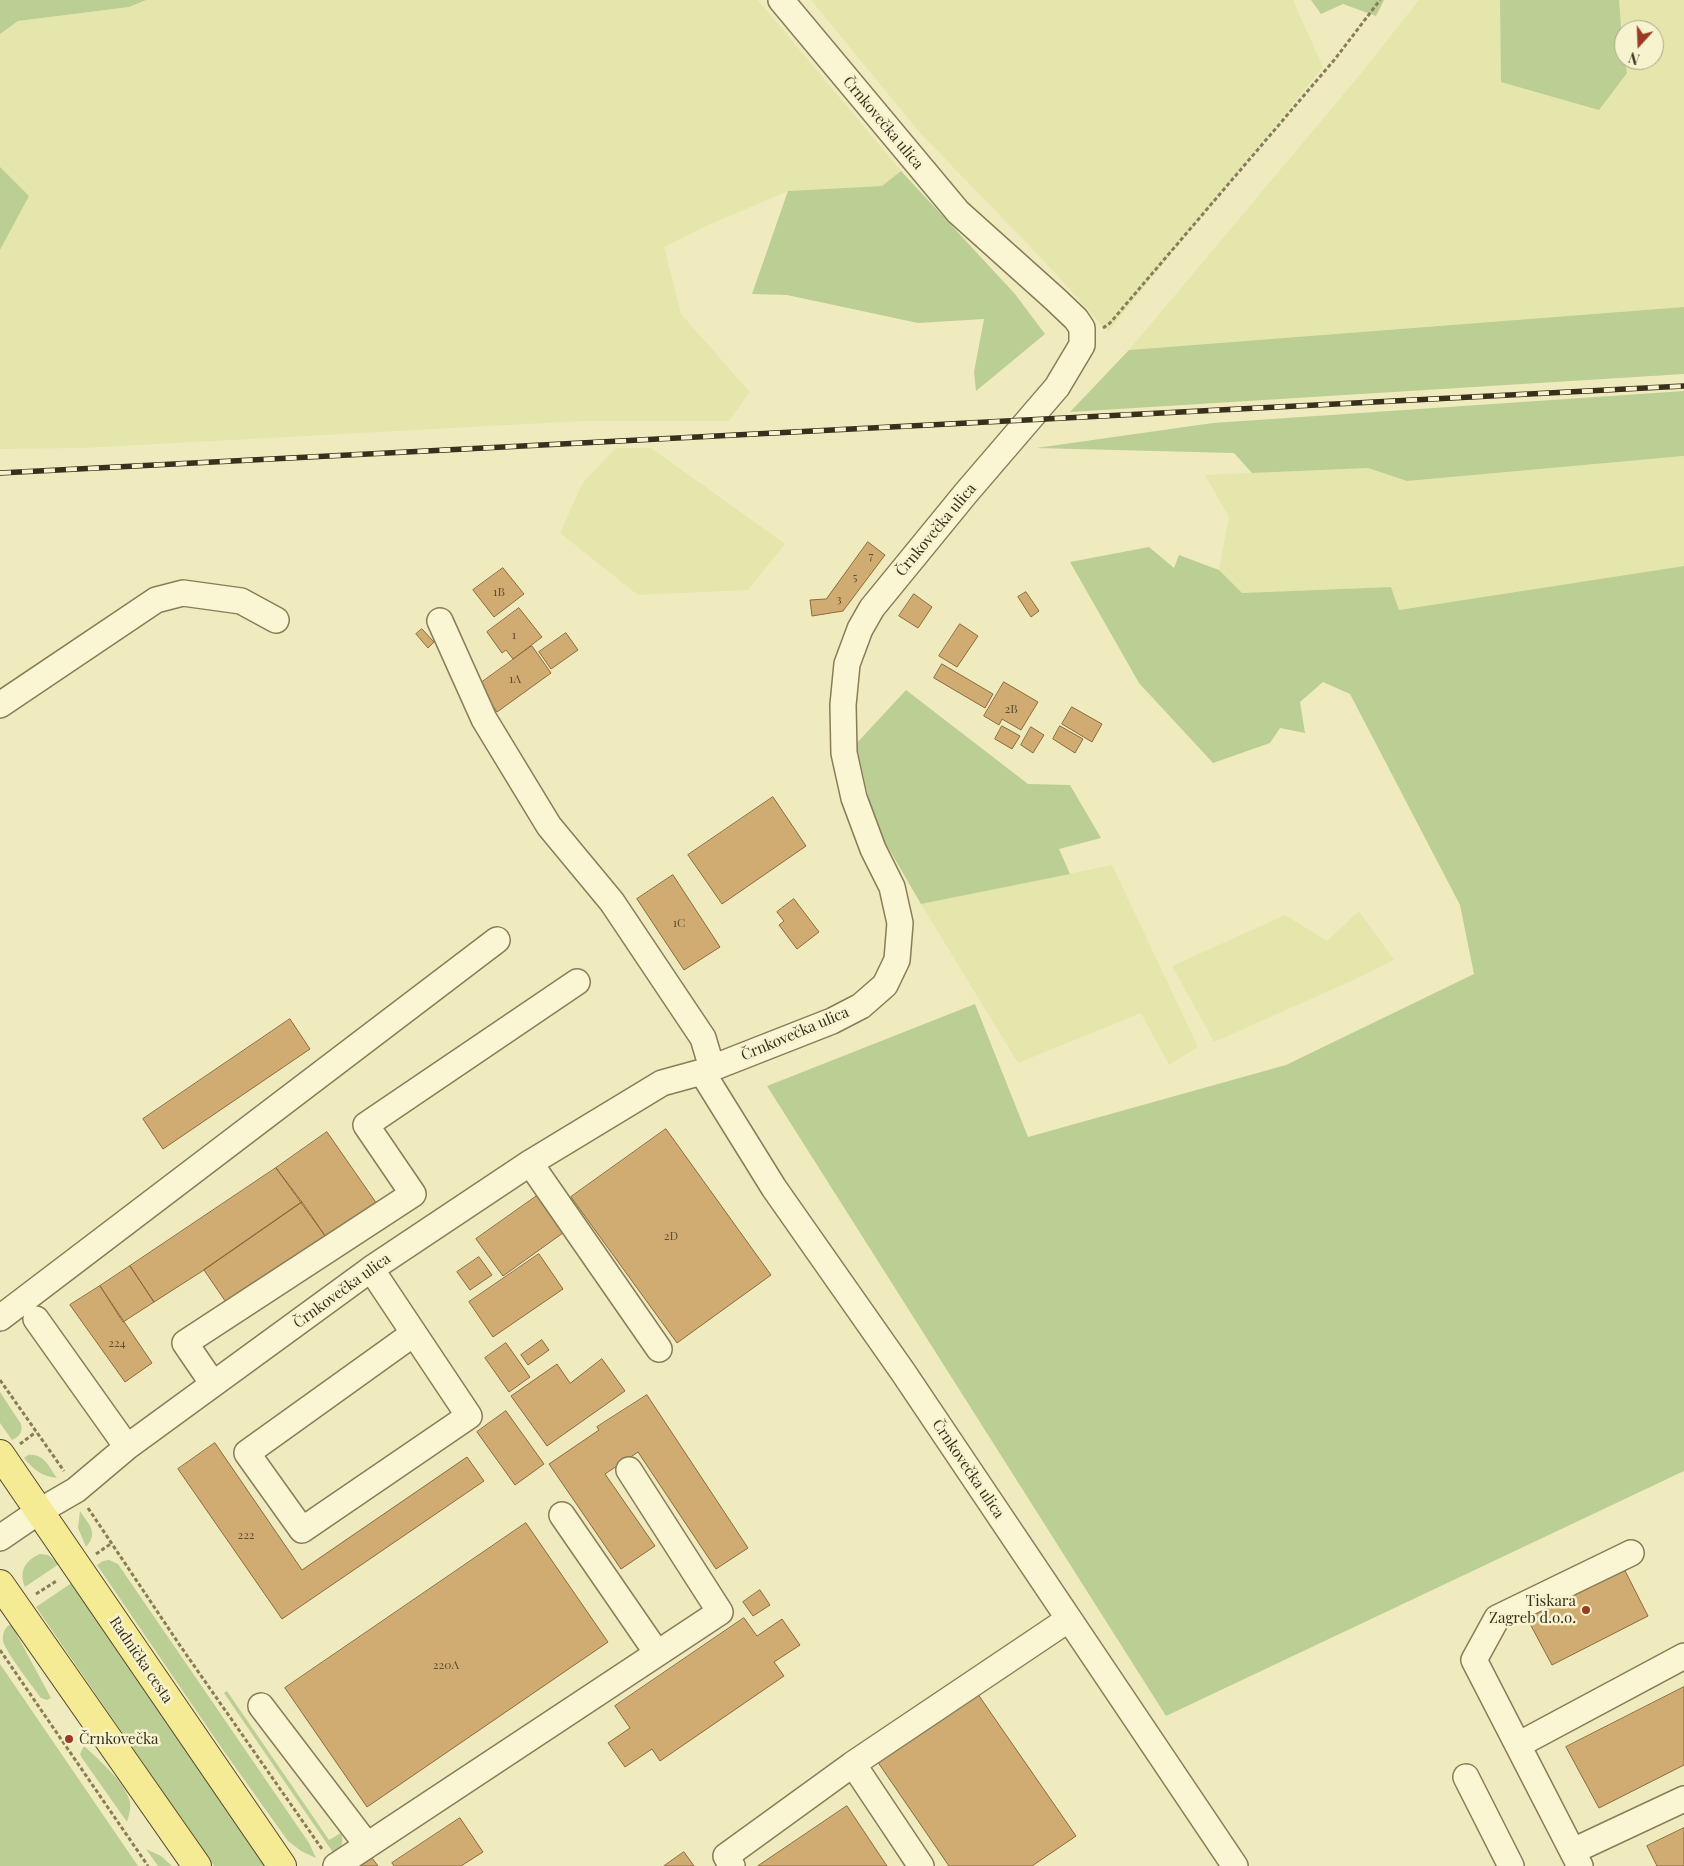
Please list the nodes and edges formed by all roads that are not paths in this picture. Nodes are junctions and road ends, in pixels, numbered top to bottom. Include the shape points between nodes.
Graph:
1 (781, 0) edge
2 (276, 620) dead end
3 (440, 621) dead end
4 (0, 705) edge
5 (497, 940) dead end
6 (577, 982) dead end
7 (707, 1070) junction
8 (530, 1163) junction
9 (370, 1269) junction
10 (0, 1318) edge
11 (36, 1319) dead end
12 (414, 1334) junction
13 (659, 1349) dead end
14 (214, 1384) junction
15 (127, 1447) junction
16 (6, 1452) edge
17 (629, 1470) dead end
18 (38, 1512) junction
19 (562, 1514) dead end
20 (0, 1538) edge
21 (1631, 1553) dead end
22 (0, 1584) edge
23 (1070, 1619) junction
24 (657, 1653) junction
25 (1684, 1656) edge
26 (261, 1706) dead end
27 (1518, 1745) junction
28 (853, 1764) junction
29 (1466, 1777) dead end
30 (1684, 1799) edge
31 (367, 1846) junction
32 (1576, 1859) edge
33 (197, 1866) edge
34 (282, 1866) edge
35 (336, 1866) edge
36 (732, 1866) edge
37 (920, 1866) edge
38 (1235, 1866) edge
39 (1511, 1866) edge

1 - 7 street, Črnkovečka ulica via 958,212 1076,319 1082,328 1082,345 1057,387 872,608 860,628 847,664 843,705 844,753 854,798 873,849 892,887 900,923 896,960 885,985 861,1006 832,1021
2 - 4 street via 241,601 183,593 156,600
3 - 7 street via 484,719 549,826 612,902 703,1038
5 - 10 street
6 - 14 street via 366,1125 413,1194 185,1344
7 - 8 street, Črnkovečka ulica via 662,1082
7 - 23 street, Črnkovečka ulica via 774,1188
8 - 9 street, Črnkovečka ulica
8 - 13 street
9 - 12 street
9 - 14 street, Črnkovečka ulica
11 - 15 street
12 - 12 street via 469,1416 302,1530 247,1453
14 - 15 street, Črnkovečka ulica
15 - 18 street, Črnkovečka ulica via 76,1490
16 - 18 main road, Radnička cesta
17 - 24 street via 720,1612
18 - 20 street, Črnkovečka ulica
18 - 34 main road, Radnička cesta
19 - 24 street
21 - 27 street via 1496,1618 1474,1660
22 - 33 main road
23 - 28 street
23 - 38 street, Črnkovečka ulica
24 - 31 street
25 - 27 street
26 - 31 street
27 - 32 street
28 - 36 street via 726,1856
28 - 37 street
29 - 39 street
30 - 32 street
31 - 35 street

